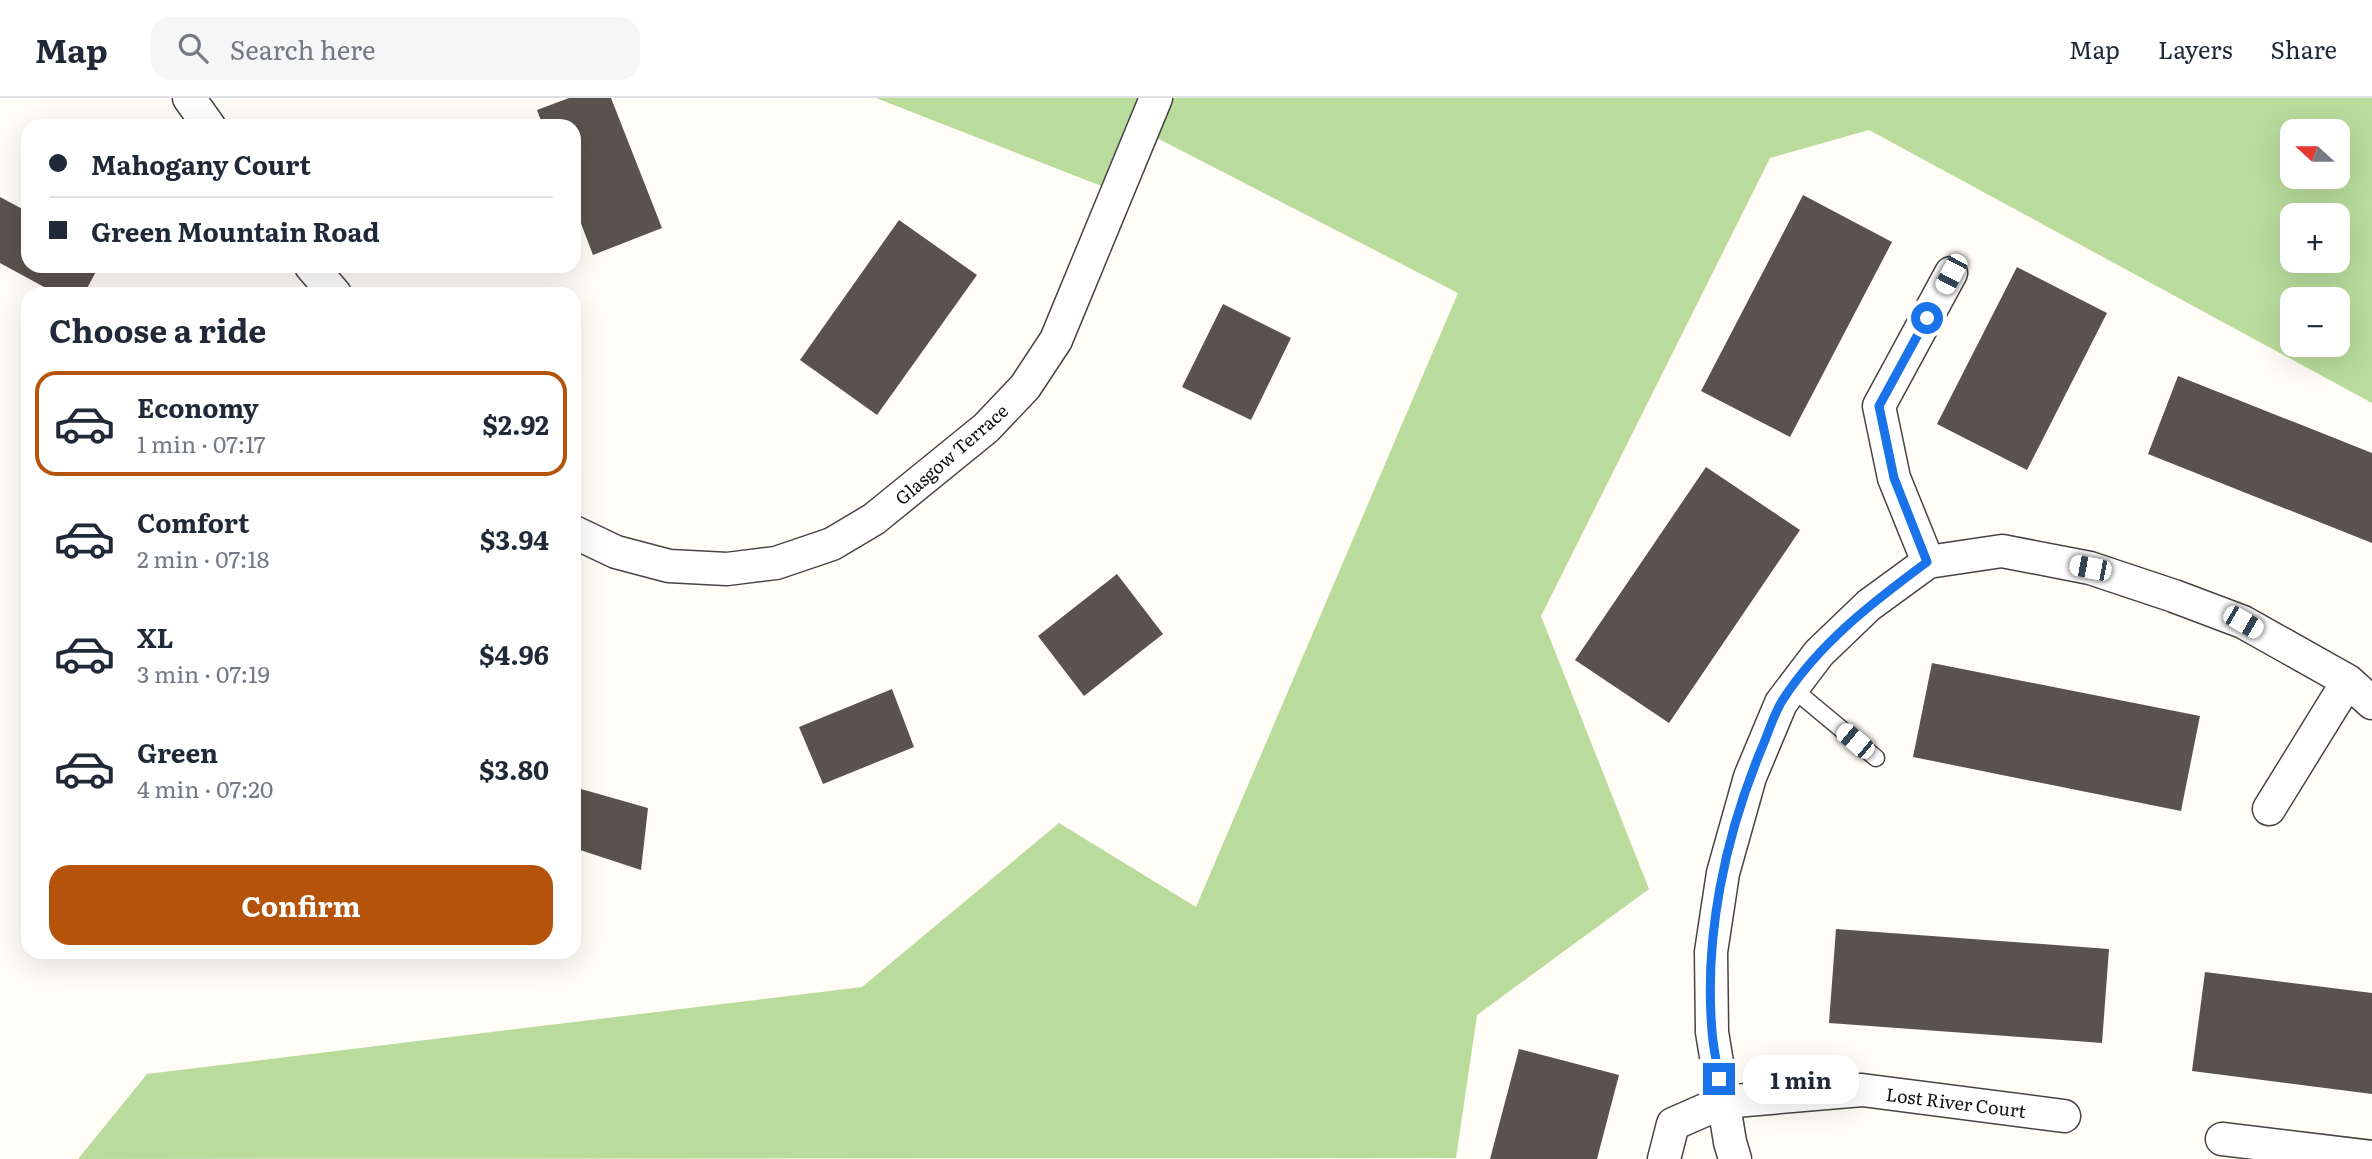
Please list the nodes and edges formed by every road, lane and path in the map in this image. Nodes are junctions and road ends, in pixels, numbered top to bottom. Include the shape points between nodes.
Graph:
1 (188, 98) edge
2 (1156, 98) edge
3 (204, 119) edge
4 (317, 273) edge
5 (1951, 274) dead end
6 (329, 287) edge
7 (581, 535) edge
8 (1927, 562) junction
9 (2348, 681) junction
10 (1792, 688) junction
11 (2372, 703) edge
12 (1876, 758) dead end
13 (2269, 808) dead end
14 (1723, 1102) junction
15 (2064, 1116) dead end
16 (2222, 1139) dead end
17 (2372, 1157) edge
18 (1664, 1159) edge
19 (1735, 1159) edge

1 - 3 street
2 - 7 street, Glasgow Terrace via 1056,340 1025,387 986,428 874,519 832,544 776,563 727,569 668,566 616,552
4 - 6 street
5 - 8 street via 1879,406 1894,478
8 - 9 street via 2002,551 2090,568 2243,622
8 - 10 street via 1869,605 1819,653
9 - 11 street
9 - 13 street
10 - 12 lane
10 - 14 street via 1781,703 1750,778 1723,873 1711,965 1712,1032
14 - 15 street, Lost River Court via 1862,1090
14 - 18 street, Lost River Court via 1673,1124
14 - 19 street
16 - 17 street

